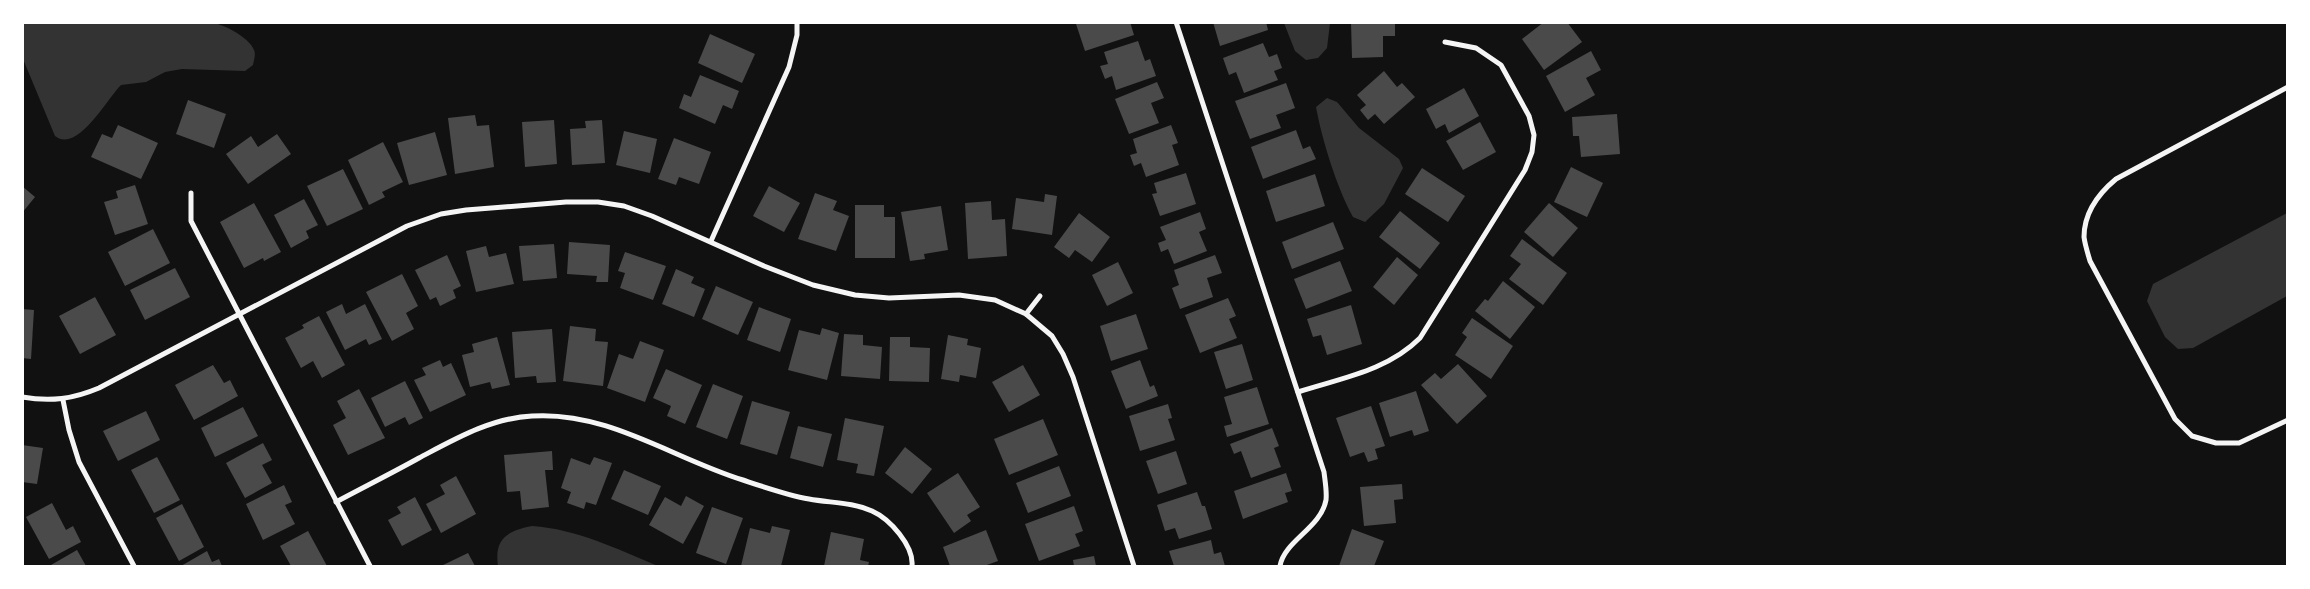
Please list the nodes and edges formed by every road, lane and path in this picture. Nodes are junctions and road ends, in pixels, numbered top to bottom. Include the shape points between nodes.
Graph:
1 (797, 22) edge
2 (1176, 22) edge
3 (1445, 42) dead end
4 (2288, 87) edge
5 (191, 193) dead end
6 (711, 241) junction
7 (1040, 296) dead end
8 (1026, 314) junction
9 (240, 316) junction
10 (1298, 392) junction
11 (22, 397) edge
12 (63, 400) junction
13 (2288, 420) edge
14 (336, 502) junction
15 (134, 566) edge
16 (370, 566) edge
17 (912, 566) edge
18 (1134, 566) edge
19 (1280, 566) edge

1 - 6 street via 789,67
2 - 10 street
3 - 10 street via 1476,48 1501,65 1529,116 1534,135 1525,170 1420,338 1406,352 1384,365
4 - 13 street via 2116,179 2100,192 2088,213 2084,237 2090,261 2175,420 2192,436 2216,443 2239,443
5 - 9 street via 190,221
6 - 8 street via 813,285 854,295 889,298 959,295 995,300
6 - 9 street via 624,206 598,202 441,214 408,226
7 - 8 street
8 - 18 street via 1052,336 1064,354
9 - 12 street via 100,388
9 - 14 street
10 - 19 street via 1324,472 1326,500 1316,521 1291,548
11 - 12 street
12 - 15 street via 79,462
14 - 16 street
14 - 17 street via 465,434 500,420 564,415 624,431 742,480 808,499 850,504 872,511 892,524 913,562

